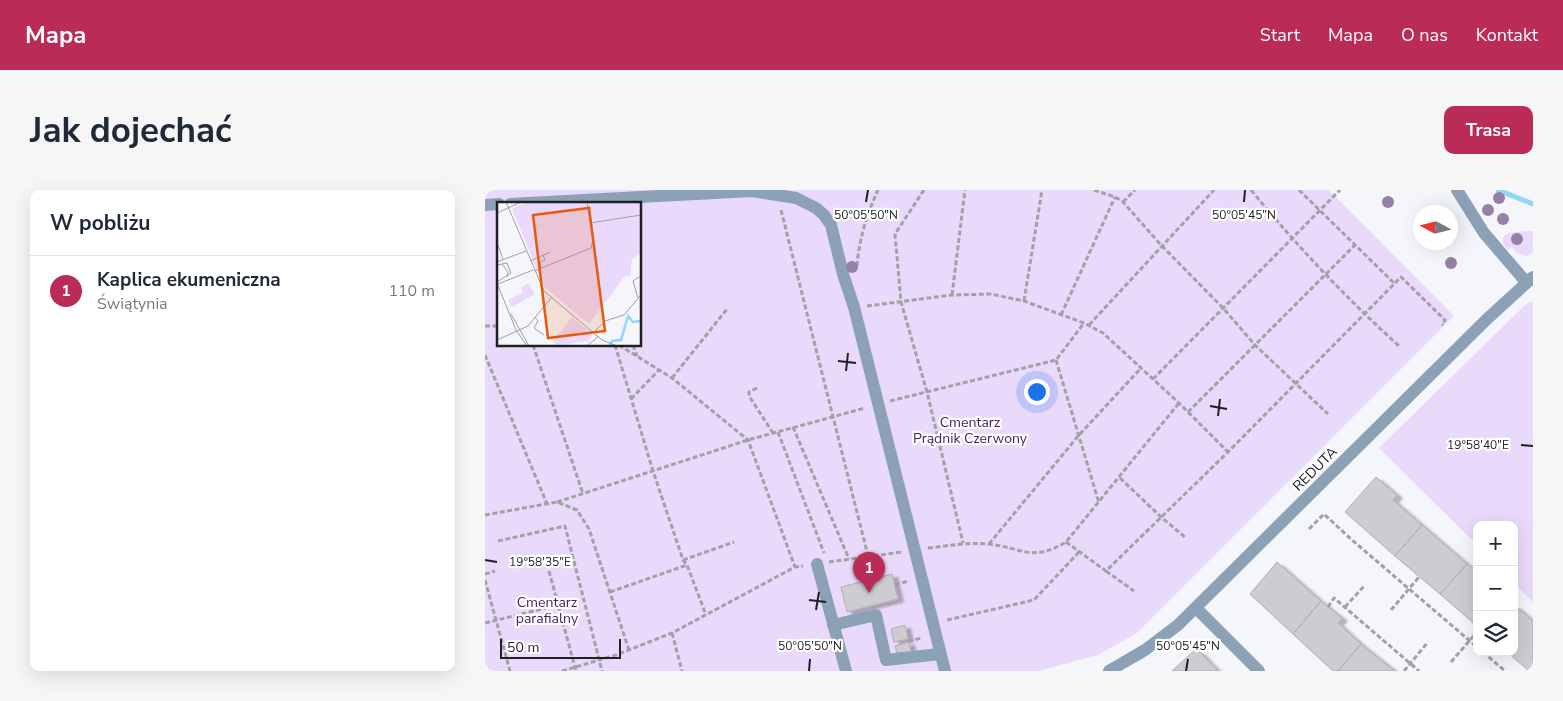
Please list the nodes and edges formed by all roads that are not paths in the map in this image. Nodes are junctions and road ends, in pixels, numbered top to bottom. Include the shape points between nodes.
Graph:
1 (1457, 190) edge
2 (615, 194) edge
3 (531, 202) edge
4 (1530, 280) edge
5 (817, 564) road end
6 (1196, 608) junction
7 (833, 625) junction
8 (940, 654) junction
9 (846, 671) edge
10 (945, 671) edge
11 (1109, 671) edge
12 (1259, 671) edge

1 - 4 street via 1484,233
2 - 3 street
2 - 8 street via 753,191 796,198 824,215 831,225 854,307
4 - 6 street, REDUTA
5 - 7 street
6 - 11 street, REDUTA via 1159,640
6 - 12 street
7 - 8 street via 876,615 886,660
7 - 9 street
8 - 10 street

